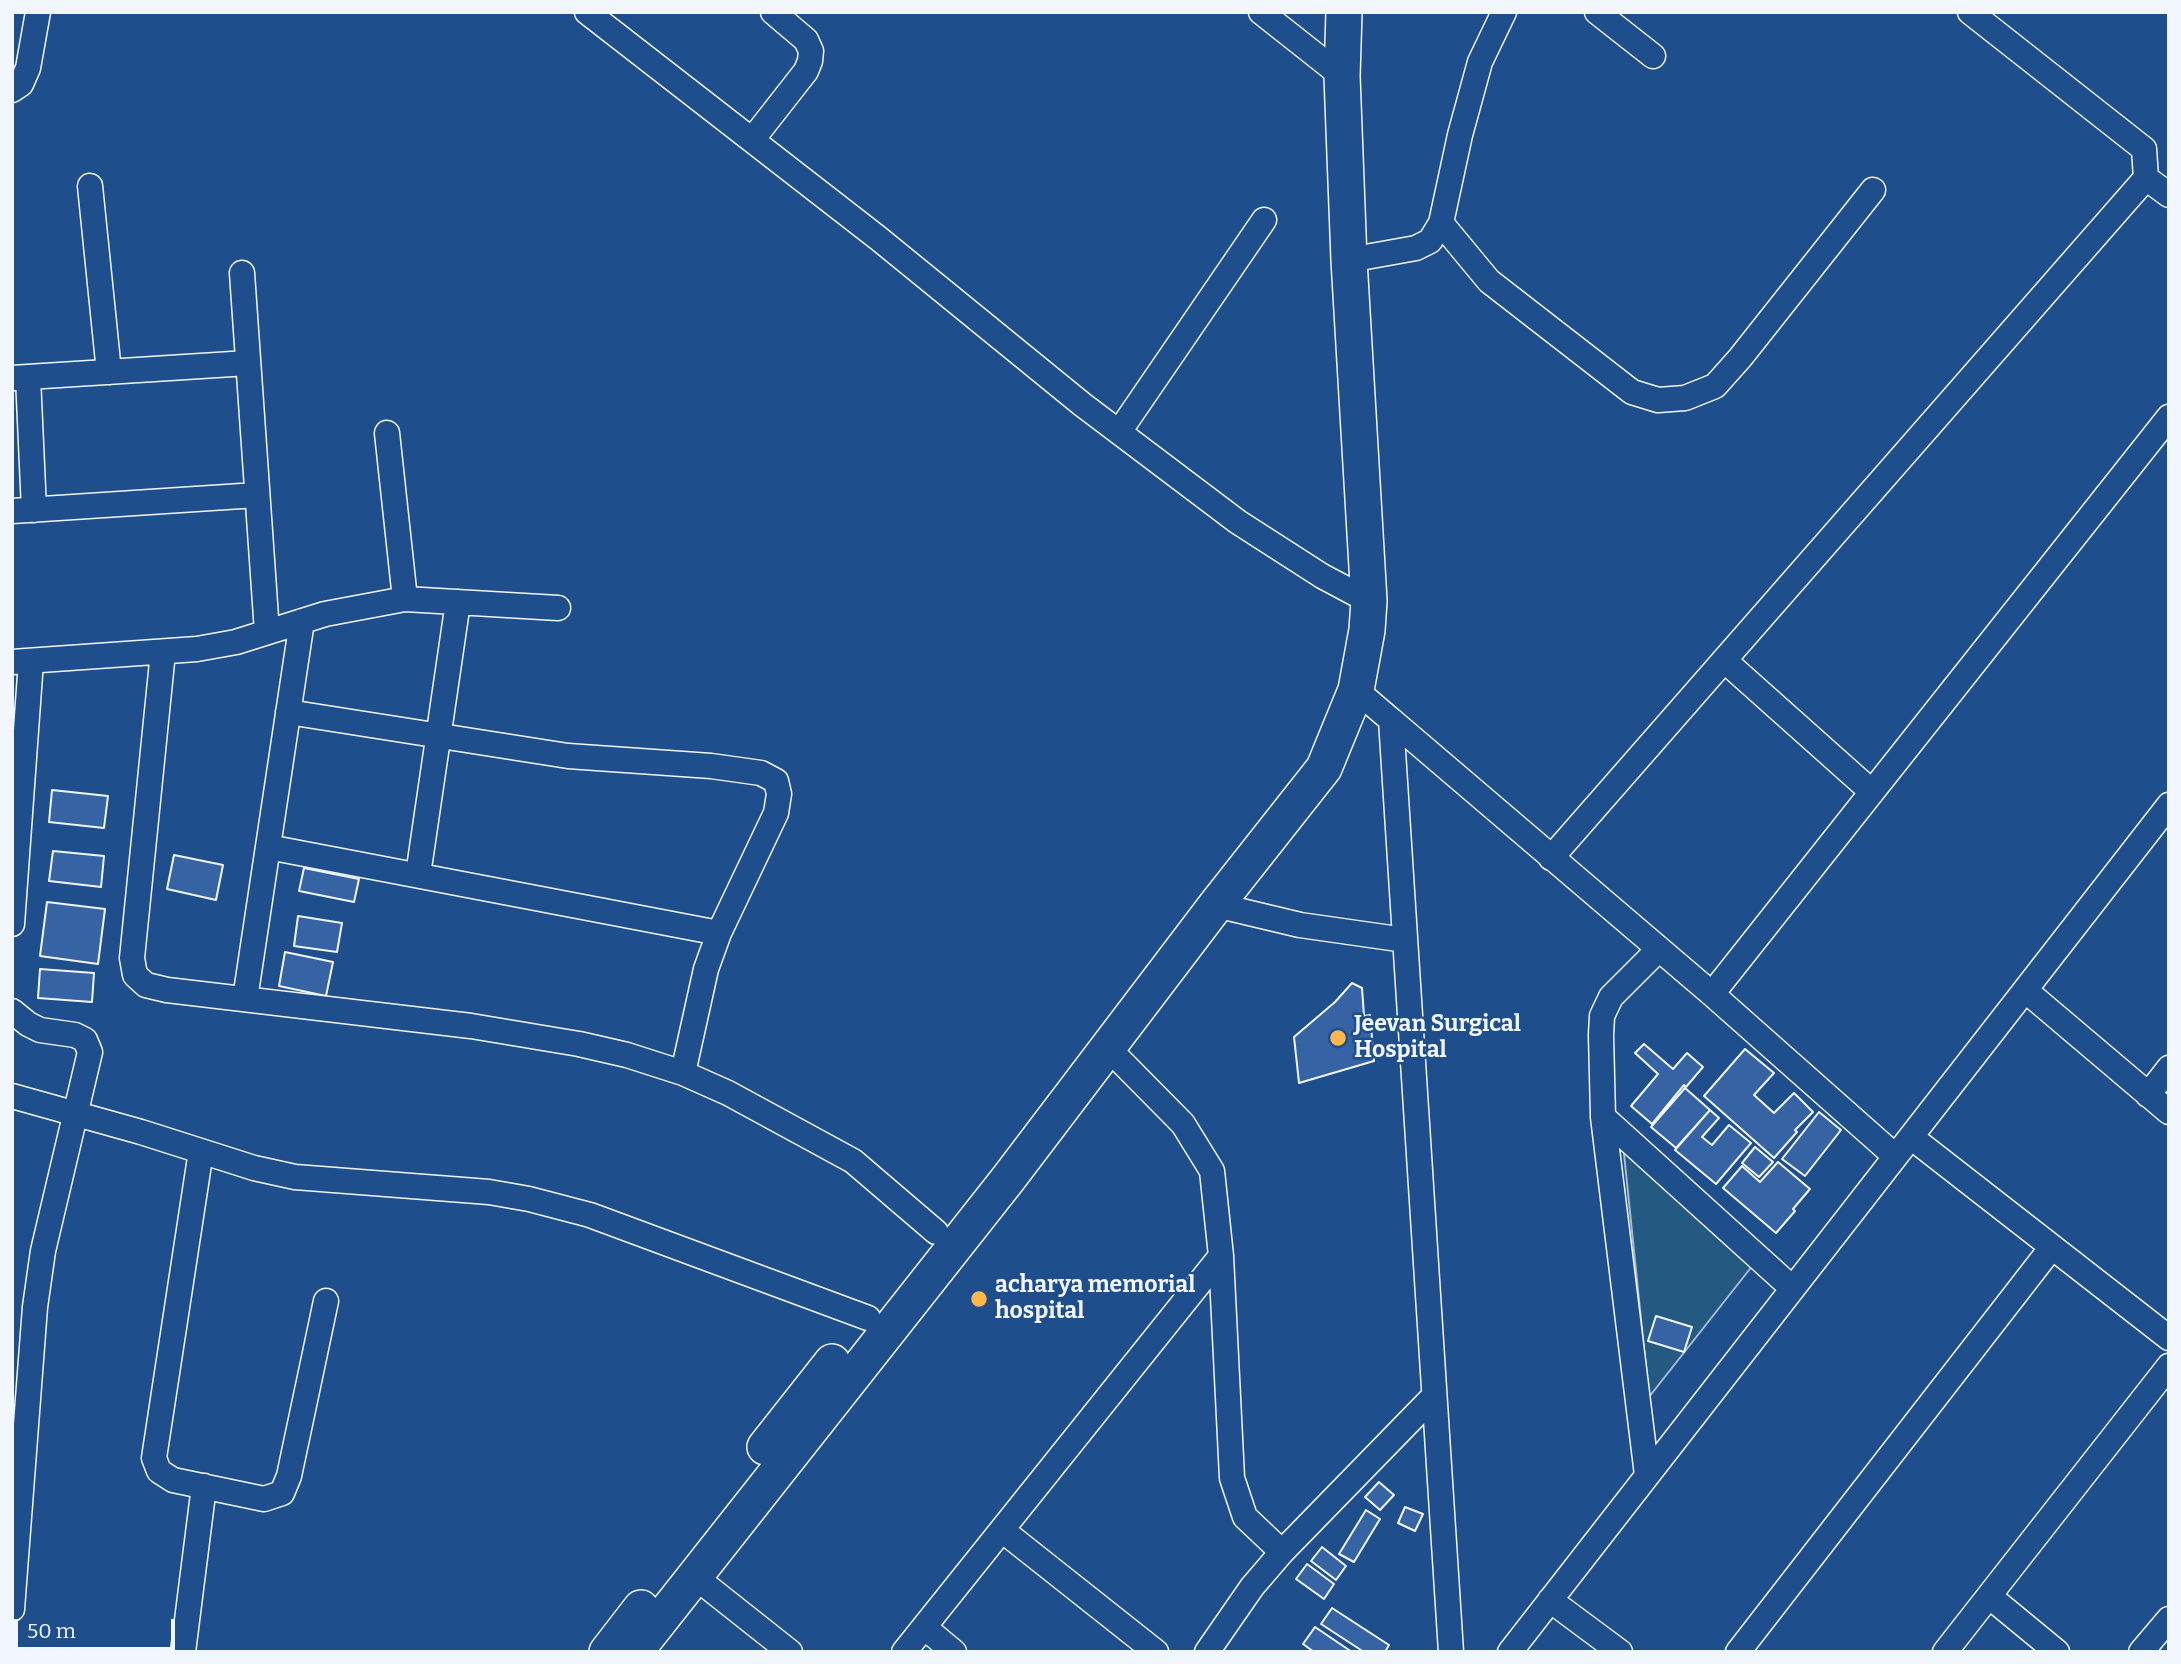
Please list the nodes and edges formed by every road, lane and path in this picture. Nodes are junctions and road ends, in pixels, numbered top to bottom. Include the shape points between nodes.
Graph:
1 (38, 12) edge
2 (587, 12) edge
3 (773, 12) edge
4 (1261, 12) edge
5 (1344, 12) edge
6 (1504, 12) edge
7 (1597, 12) edge
8 (1970, 12) edge
9 (612, 20) edge
10 (1653, 56) dead end
11 (1342, 76) junction
12 (12, 90) edge
13 (752, 140) junction
14 (2146, 178) junction
15 (90, 186) dead end
16 (1873, 190) dead end
17 (2169, 195) edge
18 (1264, 220) dead end
19 (1441, 223) junction
20 (1349, 260) junction
21 (242, 273) dead end
22 (248, 363) junction
23 (109, 372) junction
24 (20, 378) edge
25 (2169, 417) edge
26 (1119, 432) junction
27 (387, 433) dead end
28 (257, 495) junction
29 (23, 511) edge
30 (405, 598) junction
31 (1369, 601) junction
32 (458, 602) junction
33 (558, 608) dead end
34 (302, 621) junction
35 (267, 632) junction
36 (163, 652) junction
37 (1724, 660) junction
38 (22, 662) edge
39 (1349, 704) junction
40 (288, 712) junction
41 (1391, 720) junction
42 (440, 737) junction
43 (1872, 792) junction
44 (2169, 805) edge
45 (16, 825) edge
46 (268, 847) junction
47 (1551, 858) junction
48 (418, 876) junction
49 (1216, 905) junction
50 (12, 925) edge
51 (719, 933) junction
52 (1405, 940) junction
53 (1659, 949) junction
54 (2025, 990) junction
55 (1712, 994) junction
56 (245, 999) junction
57 (12, 1011) edge
58 (1107, 1047) junction
59 (2169, 1068) edge
60 (683, 1073) junction
61 (2148, 1095) junction
62 (12, 1096) edge
63 (2169, 1112) edge
64 (76, 1114) junction
65 (1603, 1118) junction
66 (1911, 1137) junction
67 (201, 1151) junction
68 (1895, 1156) junction
69 (936, 1232) junction
70 (2052, 1247) junction
71 (1221, 1256) junction
72 (1793, 1289) junction
73 (326, 1301) dead end
74 (868, 1318) junction
75 (2169, 1338) edge
76 (2169, 1366) edge
77 (1434, 1396) junction
78 (1647, 1475) junction
79 (204, 1486) junction
80 (1002, 1530) junction
81 (1282, 1552) junction
82 (694, 1576) junction
83 (1989, 1596) junction
84 (1550, 1600) junction
85 (12, 1609) edge
86 (2169, 1619) edge
87 (923, 1627) junction
88 (183, 1652) edge
89 (607, 1652) edge
90 (635, 1652) edge
91 (790, 1652) edge
92 (904, 1652) edge
93 (954, 1652) edge
94 (1156, 1652) edge
95 (1207, 1652) edge
96 (1451, 1652) edge
97 (1510, 1652) edge
98 (1619, 1652) edge
99 (1738, 1652) edge
100 (1945, 1652) edge
101 (2057, 1652) edge
102 (2141, 1652) edge

1 - 12 street via 28,68 21,84
2 - 9 street
3 - 13 street via 806,40 810,61
4 - 11 street
5 - 11 highway
6 - 19 street via 1480,62
7 - 10 street
8 - 14 street via 2144,149
9 - 13 street
11 - 20 highway
13 - 26 street
14 - 17 street
14 - 37 street
15 - 23 street
16 - 19 street via 1741,358 1715,386 1685,398 1658,400 1632,392 1489,281
18 - 26 street
19 - 20 street via 1430,240 1416,248
20 - 31 highway
21 - 22 street
22 - 23 street
22 - 28 street
23 - 24 street
24 - 29 street
25 - 43 street
26 - 31 street via 1238,522
27 - 30 street
28 - 29 street
28 - 35 street
30 - 32 street
30 - 34 street
31 - 39 highway via 1367,630
32 - 33 street
32 - 42 street
34 - 35 street
34 - 40 street
35 - 36 street via 236,642
36 - 38 street
36 - 56 street via 132,958 135,975 146,985 167,990
37 - 43 street
37 - 47 street
38 - 45 street
39 - 41 street
39 - 49 highway via 1324,768
39 - 69 highway via 1305,753
40 - 42 street
40 - 46 street
41 - 47 street
41 - 52 street
42 - 48 street
42 - 51 street via 568,756 711,766 761,773 776,781 776,813
43 - 55 street
44 - 54 street
45 - 50 street
46 - 48 street
46 - 56 street
47 - 53 street
48 - 51 street
49 - 52 street via 1300,925
49 - 58 highway
51 - 60 street via 702,982
52 - 77 street
53 - 55 street
53 - 65 street via 1611,997 1602,1016
54 - 61 street
54 - 66 street
55 - 68 street
56 - 60 street via 579,1044
57 - 64 street via 40,1030 85,1040 90,1052
58 - 71 street via 1183,1124 1212,1171
58 - 82 highway
59 - 61 street
60 - 69 street via 853,1161
61 - 63 street
62 - 64 street
64 - 67 street
64 - 85 street via 43,1251 35,1307
65 - 72 street
65 - 78 street
66 - 68 street
66 - 70 street
67 - 74 street via 295,1177 529,1199 590,1215
67 - 79 street via 155,1458 159,1471 173,1480
68 - 72 street
69 - 74 highway
70 - 75 street
70 - 99 street
71 - 80 street
71 - 81 street via 1232,1478 1245,1517
72 - 78 street
73 - 79 street via 282,1493 264,1499
74 - 89 highway
76 - 83 street
77 - 81 street
77 - 96 street
78 - 84 street
79 - 88 street
80 - 87 street
80 - 94 street
81 - 95 street
82 - 90 highway
82 - 91 street
83 - 100 street
83 - 101 street
84 - 97 street
84 - 98 street
86 - 102 street
87 - 92 street
87 - 93 street

